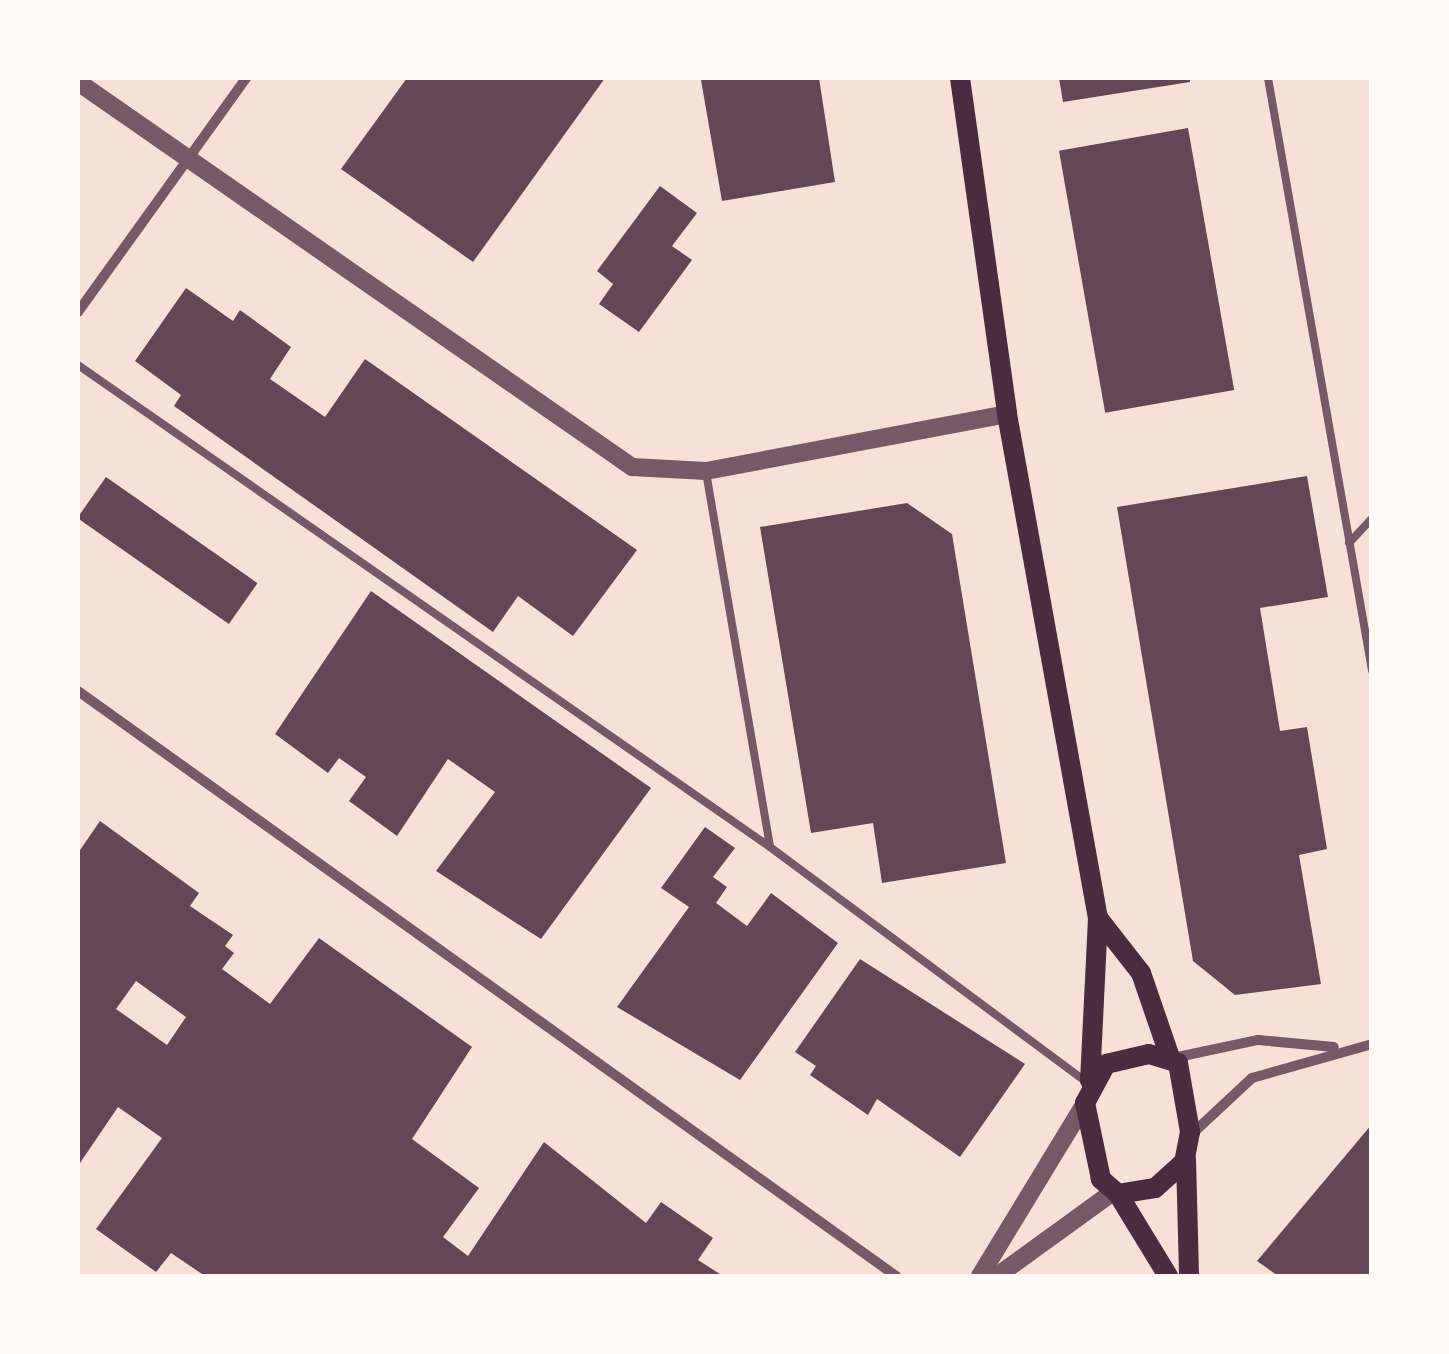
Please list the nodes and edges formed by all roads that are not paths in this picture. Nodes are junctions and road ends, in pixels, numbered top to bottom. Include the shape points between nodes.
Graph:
1 (246, 78) edge
2 (960, 78) edge
3 (1268, 78) edge
4 (78, 82) edge
5 (187, 160) junction
6 (78, 312) edge
7 (78, 365) edge
8 (1007, 414) junction
9 (706, 472) junction
10 (1372, 518) edge
11 (1349, 543) junction
12 (1372, 670) edge
13 (78, 691) edge
14 (770, 847) junction
15 (1098, 918) junction
16 (1372, 1044) edge
17 (1340, 1048) junction
18 (1171, 1057) junction
19 (1088, 1089) junction
20 (1187, 1142) junction
21 (1115, 1193) junction
22 (896, 1276) edge
23 (980, 1276) edge
24 (997, 1276) edge
25 (1168, 1276) edge
26 (1189, 1276) edge

1 - 5 street
2 - 8 main road
3 - 11 lane
4 - 5 street
5 - 6 street
5 - 9 street via 608,456 659,473
7 - 14 lane
8 - 9 street
8 - 15 main road
9 - 14 lane
10 - 11 lane
11 - 12 lane
13 - 22 street
14 - 19 lane
15 - 18 main road via 1142,973
15 - 19 main road
16 - 17 street
17 - 18 street via 1258,1040
17 - 20 street via 1252,1078
18 - 19 main road via 1128,1057
18 - 20 main road
19 - 21 main road via 1089,1142
19 - 23 street
20 - 21 main road via 1176,1176
20 - 26 main road
21 - 24 street
21 - 25 main road

